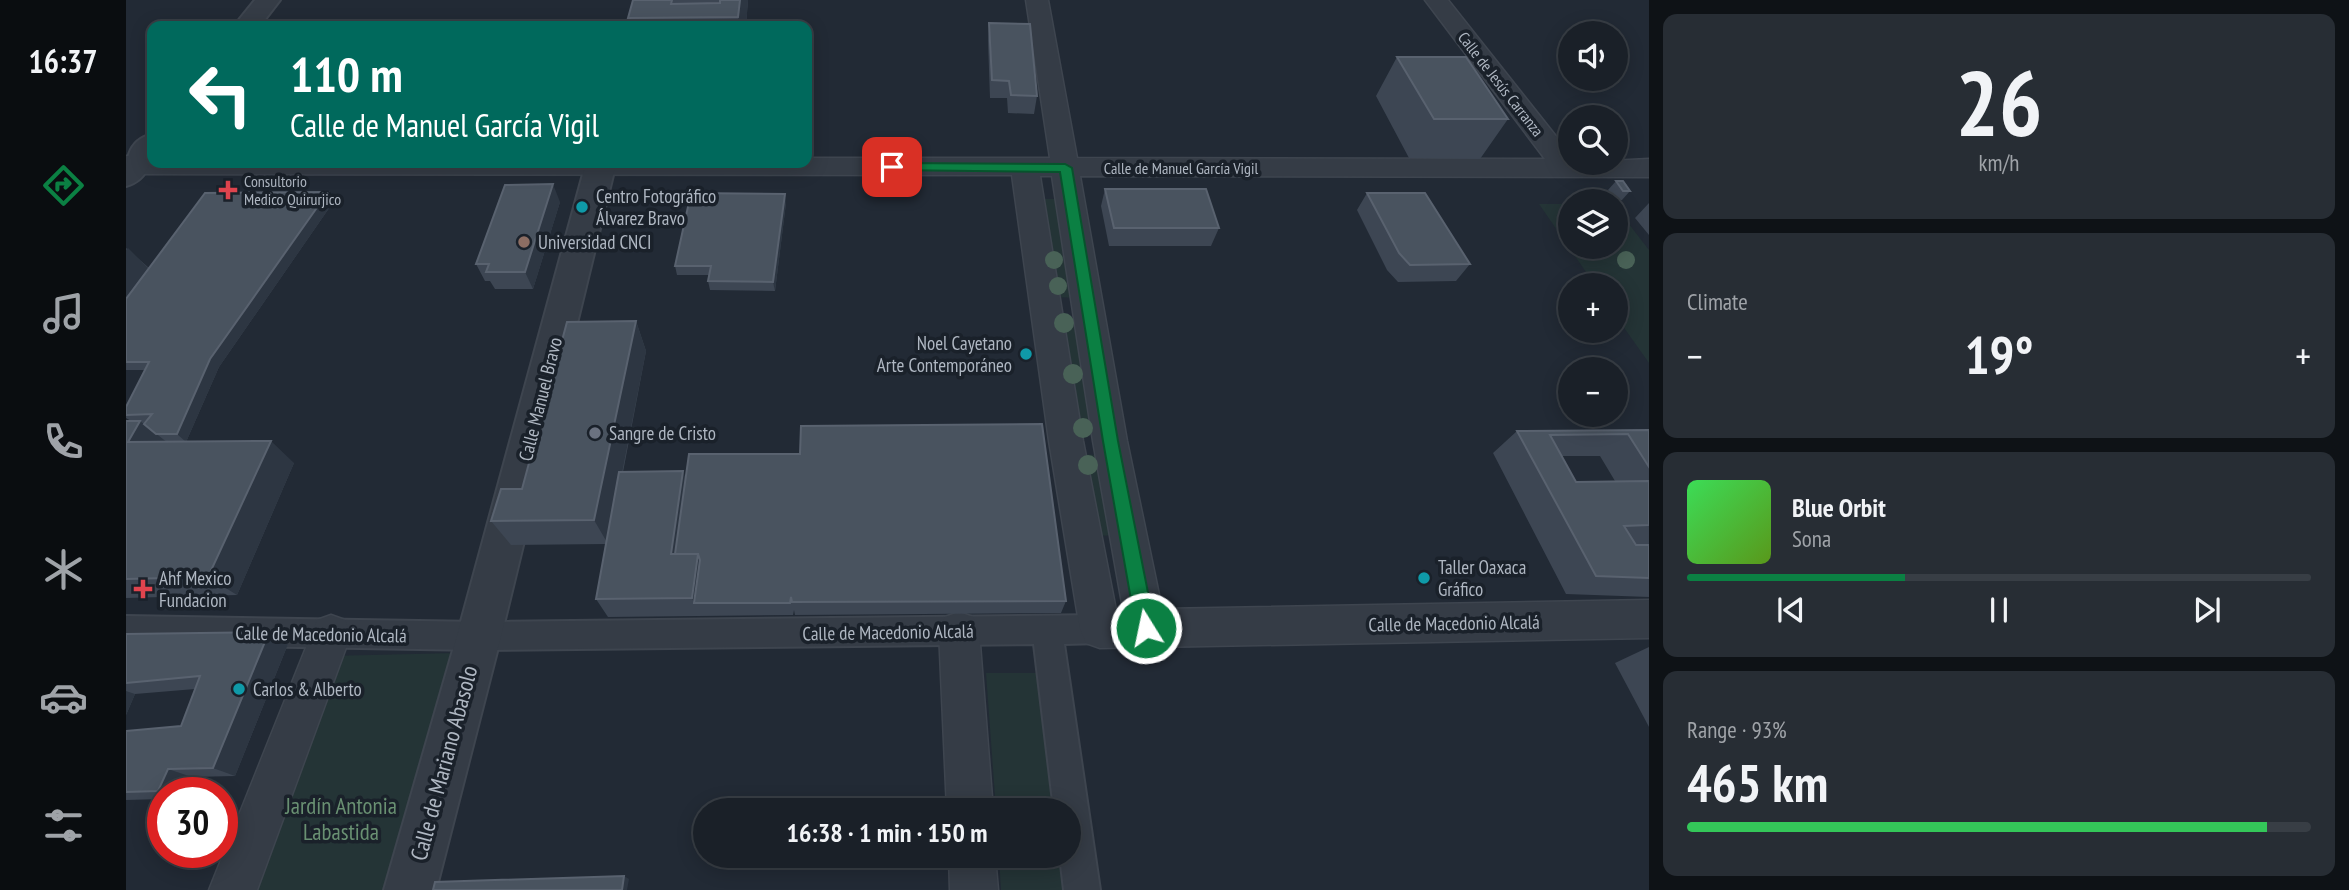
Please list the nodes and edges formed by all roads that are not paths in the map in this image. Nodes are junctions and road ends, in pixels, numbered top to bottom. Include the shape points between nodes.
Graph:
1 (268, 0) edge
2 (1037, 0) edge
3 (1436, 0) edge
4 (251, 21) edge
5 (1558, 158) edge
6 (812, 166) edge
7 (1628, 167) edge
8 (1649, 167) edge
9 (599, 168) edge
10 (1065, 168) junction
11 (1558, 168) edge
12 (1025, 169) junction
13 (1046, 310) junction
14 (1089, 312) junction
15 (1066, 441) junction
16 (1111, 441) junction
17 (1649, 619) edge
18 (1146, 628) junction
19 (1100, 629) junction
20 (126, 630) edge
21 (1047, 630) junction
22 (959, 631) junction
23 (331, 634) junction
24 (479, 636) junction
25 (969, 798) edge
26 (973, 868) edge
27 (233, 890) edge
28 (410, 890) edge
29 (974, 890) edge
30 (1082, 890) edge

1 - 4 street
2 - 10 street
3 - 5 street, Calle de Jesús Carranza
6 - 12 street, Calle de Manuel García Vigil
7 - 8 street, Calle de Manuel García Vigil
9 - 24 street, Calle Manuel Bravo
10 - 11 street, Calle de Manuel García Vigil
10 - 12 street, Calle de Manuel García Vigil
10 - 14 street
12 - 13 street
13 - 14 street
13 - 15 street
14 - 16 street
15 - 16 street
15 - 19 street
16 - 18 street
17 - 18 street, Calle de Macedonio Alcalá
18 - 19 street, Calle de Macedonio Alcalá
19 - 21 street, Calle de Macedonio Alcalá
20 - 23 street, Calle de Macedonio Alcalá
21 - 22 street, Calle de Macedonio Alcalá
21 - 30 street
22 - 24 street, Calle de Macedonio Alcalá
22 - 25 street
23 - 24 street, Calle de Macedonio Alcalá
23 - 27 street
24 - 28 street, Calle de Mariano Abasolo
26 - 29 street

